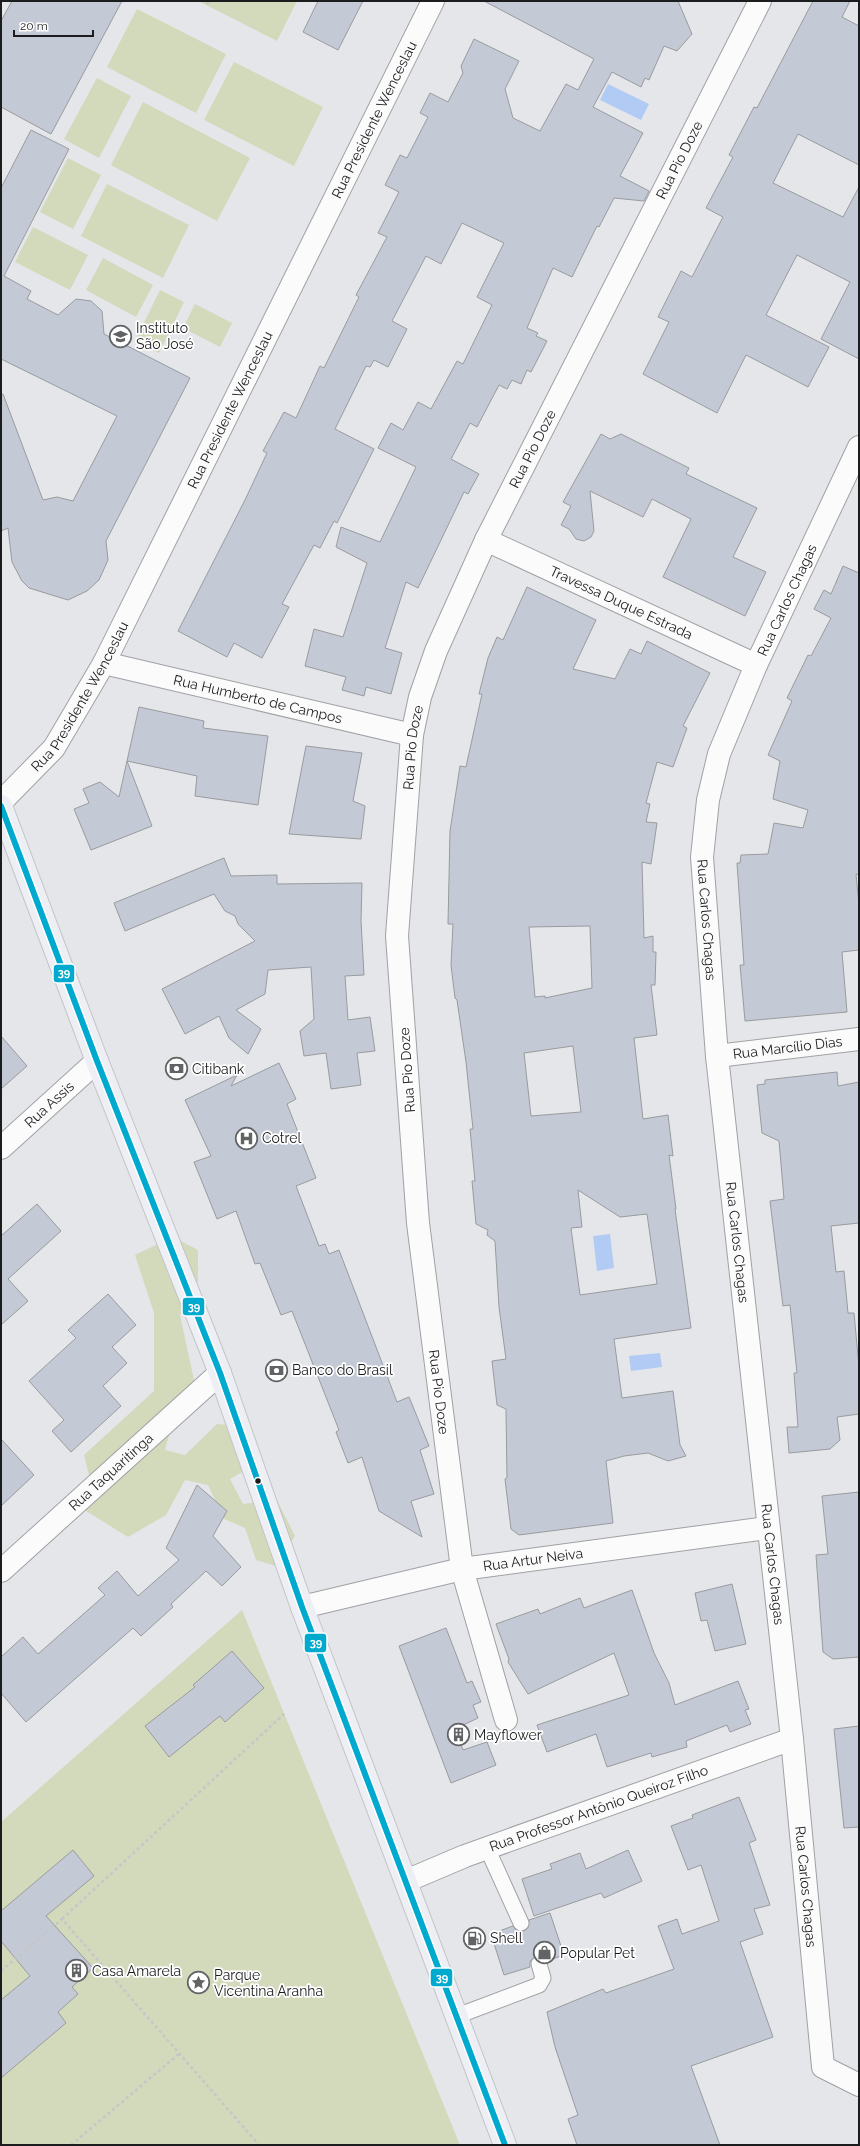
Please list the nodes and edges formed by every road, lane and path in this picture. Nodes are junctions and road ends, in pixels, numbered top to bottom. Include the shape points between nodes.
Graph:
1 (433, 1) edge
2 (760, 1) edge
3 (859, 447) edge
4 (486, 540) junction
5 (104, 663) junction
6 (756, 665) junction
7 (412, 735) junction
8 (1, 802) edge
9 (1, 806) edge
10 (859, 1039) edge
11 (717, 1056) junction
12 (98, 1060) junction
13 (1, 1148) edge
14 (220, 1373) junction
15 (767, 1528) junction
16 (462, 1569) junction
17 (1, 1570) edge
18 (302, 1607) junction
19 (284, 1714) dead end
20 (506, 1720) dead end
21 (792, 1739) junction
22 (487, 1848) junction
23 (406, 1881) junction
24 (62, 1919) junction
25 (521, 1923) dead end
26 (539, 1964) dead end
27 (1, 1971) edge
28 (457, 2016) junction
29 (180, 2053) junction
30 (859, 2086) edge
31 (71, 2145) edge
32 (259, 2145) edge
33 (506, 2145) edge

1 - 5 street, Rua Presidente Wenceslau
2 - 4 street, Rua Pio Doze
3 - 6 street, Rua Carlos Chagas
4 - 6 street, Travessa Duque Estrada
4 - 7 street, Rua Pio Doze via 436,651 420,697
5 - 7 street, Rua Humberto de Campos
5 - 8 street, Rua Presidente Wenceslau via 54,748
6 - 11 street, Rua Carlos Chagas via 719,754 708,800 702,857
7 - 16 street, Rua Pio Doze via 397,936 418,1223
9 - 12 main road
10 - 11 street, Rua Marcílio Dias
11 - 15 street, Rua Carlos Chagas
12 - 13 street, Rua Assis
12 - 14 main road
14 - 17 street, Rua Taquaritinga
14 - 18 main road
15 - 16 street, Rua Artur Neiva
15 - 21 street, Rua Carlos Chagas
16 - 18 street, Rua Artur Neiva
16 - 20 street, Rua Pio Doze
18 - 23 main road
19 - 24 path
21 - 22 street, Rua Professor Antônio Queiroz Filho
21 - 30 street, Rua Carlos Chagas via 823,2067
22 - 23 street, Rua Professor Antônio Queiroz Filho
22 - 25 lane
23 - 28 main road
24 - 27 path
24 - 29 path
26 - 28 lane via 543,1978 539,1985
28 - 33 main road
29 - 31 path
29 - 32 path

